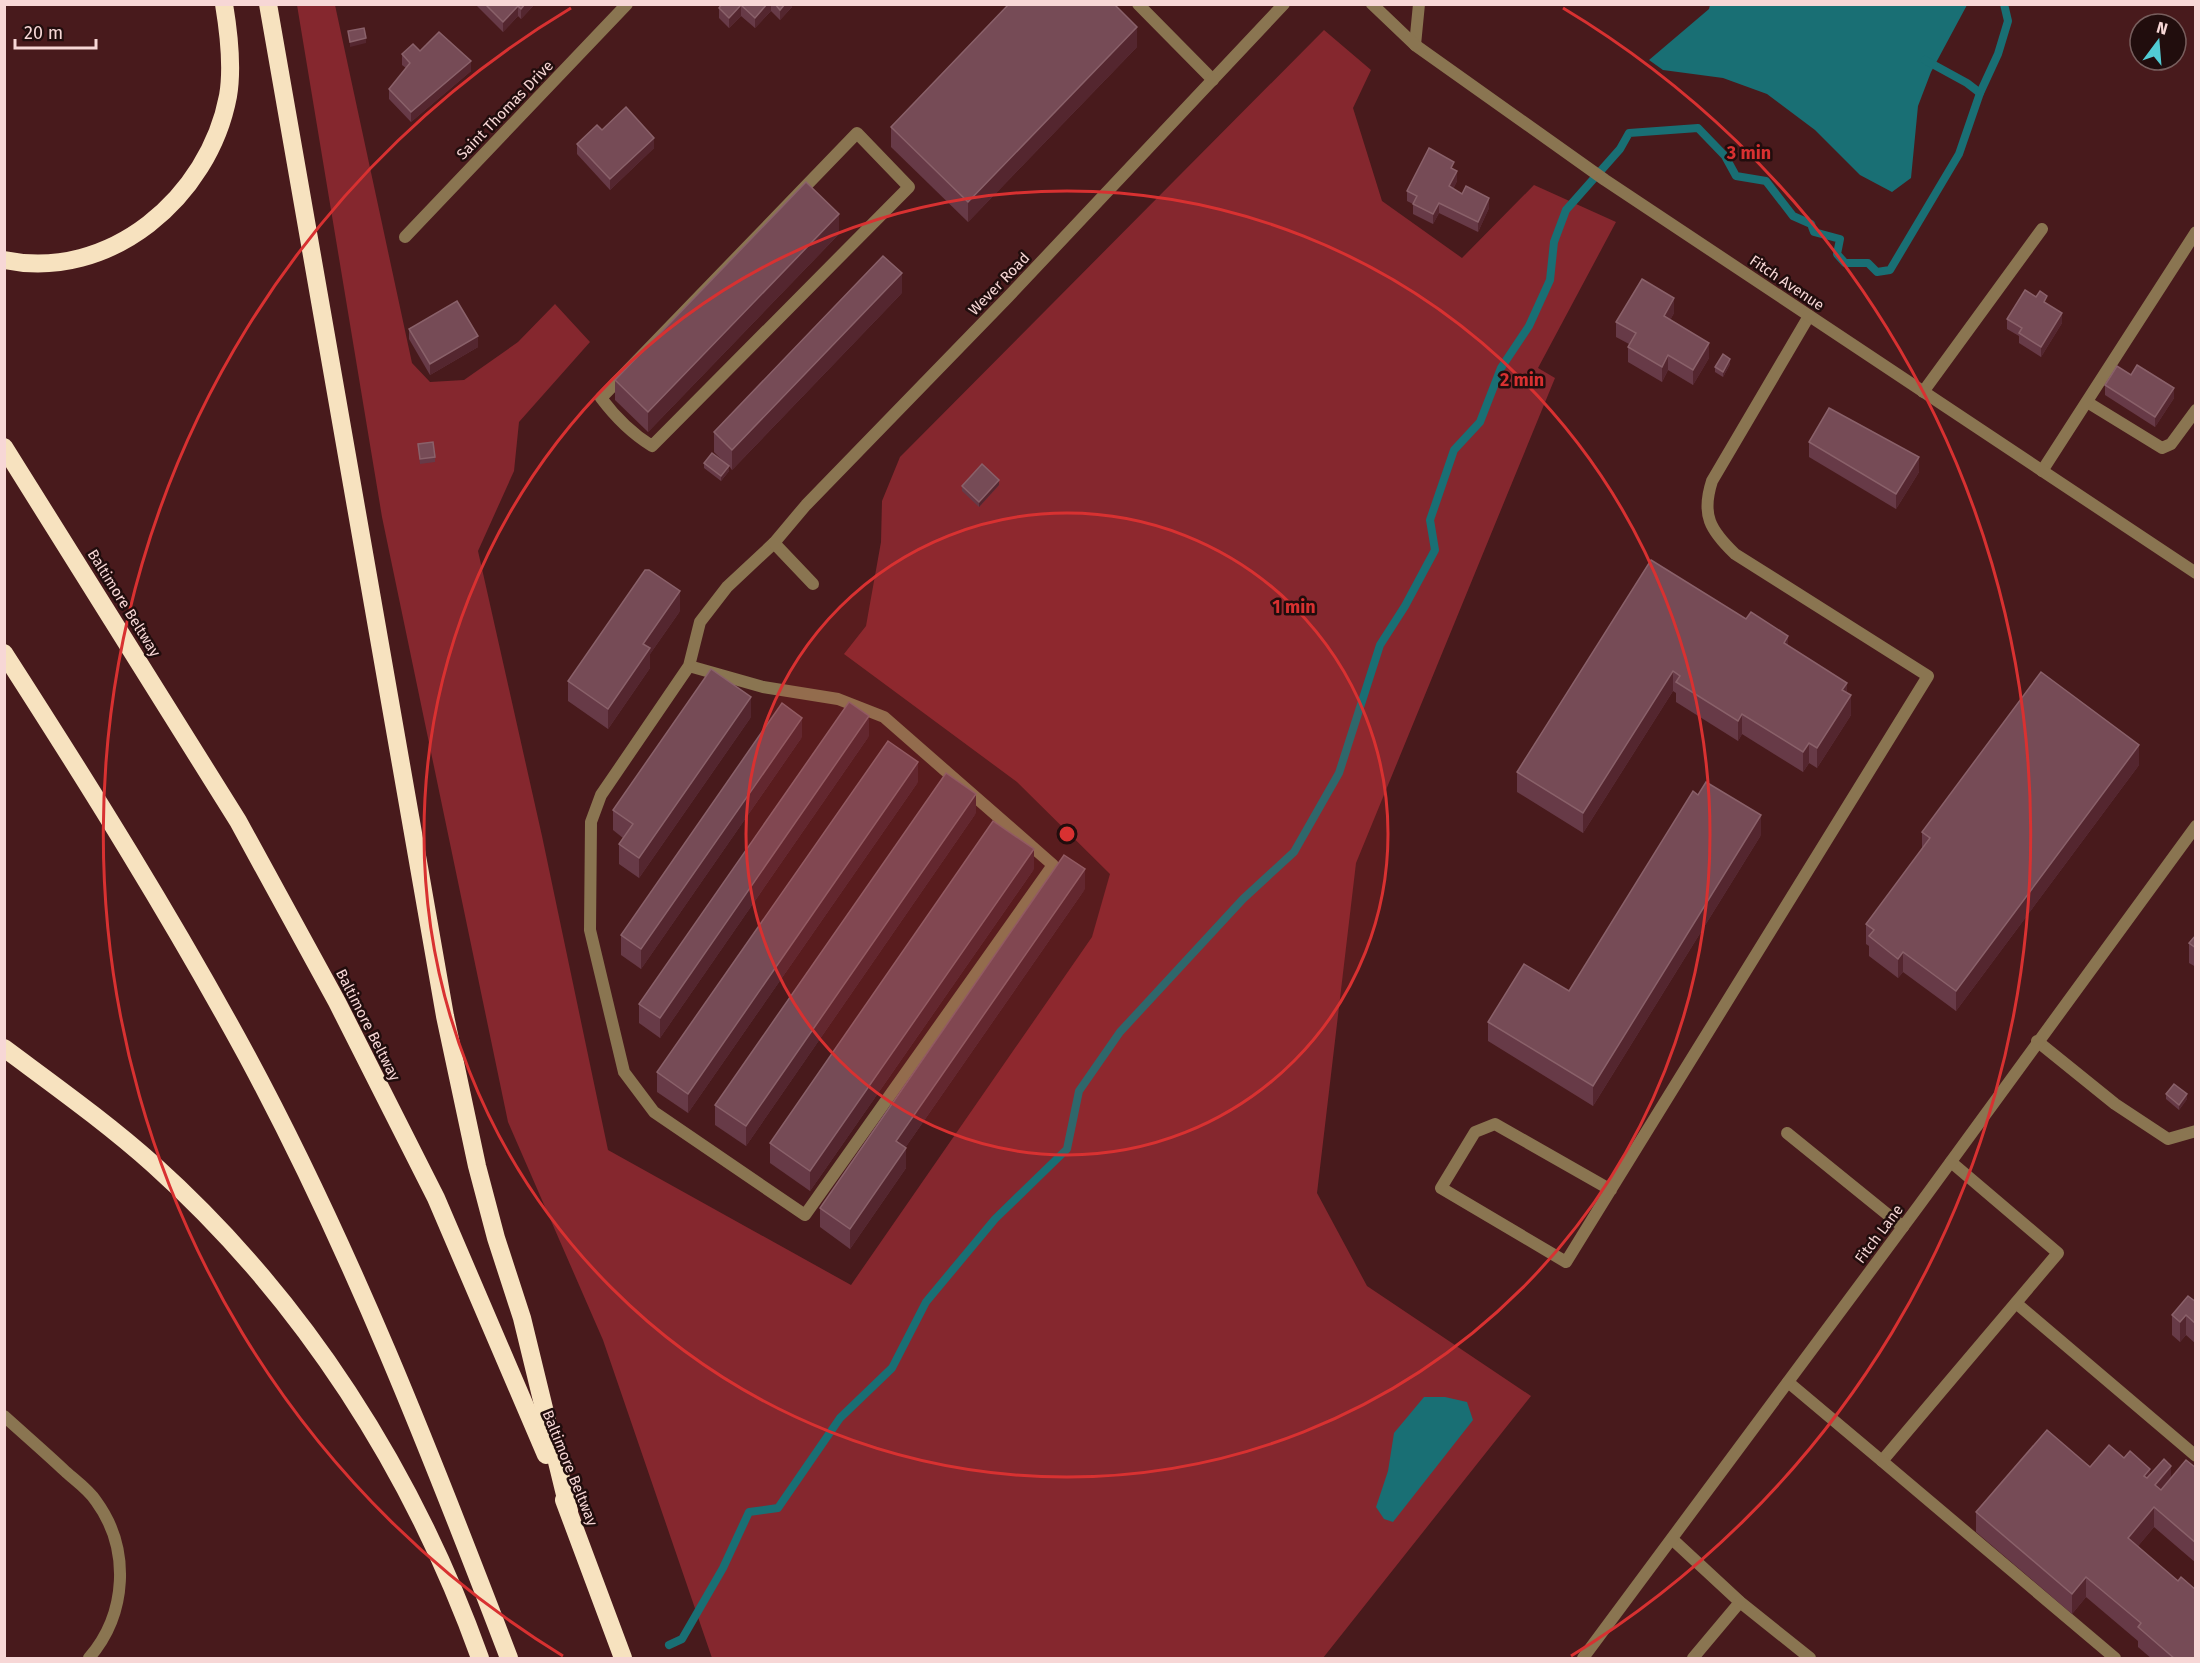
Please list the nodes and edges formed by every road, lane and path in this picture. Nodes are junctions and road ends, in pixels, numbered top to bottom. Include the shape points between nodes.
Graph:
1 (224, 4) edge
2 (268, 4) edge
3 (627, 4) edge
4 (1138, 4) edge
5 (1284, 4) edge
6 (1372, 4) edge
7 (1419, 4) edge
8 (1415, 45) junction
9 (1213, 80) junction
10 (857, 133) joint
11 (2042, 230) dead end
12 (2196, 232) edge
13 (405, 237) dead end
14 (4, 260) edge
15 (1809, 316) junction
16 (1923, 392) junction
17 (2087, 402) junction
18 (2196, 410) edge
19 (4, 447) edge
20 (2042, 471) junction
21 (774, 543) junction
22 (2196, 573) edge
23 (813, 584) dead end
24 (4, 653) edge
25 (689, 666) junction
26 (2196, 826) edge
27 (2037, 1041) junction
28 (4, 1048) edge
29 (2196, 1131) edge
30 (1787, 1133) dead end
31 (1950, 1162) junction
32 (1611, 1190) junction
33 (1903, 1227) junction
34 (2016, 1303) junction
35 (1788, 1382) junction
36 (4, 1416) edge
37 (2196, 1455) edge
38 (1882, 1461) junction
39 (569, 1511) junction
40 (1672, 1539) junction
41 (1740, 1602) junction
42 (89, 1659) edge
43 (480, 1659) edge
44 (509, 1659) edge
45 (623, 1659) edge
46 (1583, 1659) edge
47 (1692, 1659) edge
48 (1810, 1659) edge
49 (2115, 1659) edge

1 - 14 highway via 230,37 228,95 211,148 196,176 172,206 135,234 94,254 53,263
2 - 39 highway via 445,1016 480,1176 522,1318
3 - 13 street, Saint Thomas Drive
4 - 9 street
5 - 9 street, Wever Road
6 - 8 street, Fitch Avenue
7 - 8 street
8 - 15 street, Fitch Avenue via 1605,180
9 - 21 street, Wever Road
10 - 10 street via 601,398 637,436 652,446 909,187
11 - 16 street
12 - 17 street
15 - 16 street, Fitch Avenue
15 - 32 street via 1712,481 1705,500 1707,517 1718,538 1735,554 1928,676
16 - 20 street, Fitch Avenue
17 - 18 street via 2162,448 2171,444
17 - 20 street
19 - 39 highway, Baltimore Beltway via 238,821 337,1002 436,1198
20 - 22 street, Fitch Avenue
21 - 23 street
21 - 25 street, Wever Road via 727,587 700,622
24 - 44 highway via 147,880 247,1057 339,1243 403,1385
25 - 25 street, Wever Road via 598,804 591,822 590,930 624,1072 654,1112 806,1215 1053,865 884,717 838,699 763,687
26 - 27 street, Fitch Lane
27 - 29 street via 2115,1104 2168,1139
27 - 31 street, Fitch Lane
28 - 43 highway via 153,1164 213,1221 327,1359 388,1454 437,1550
30 - 33 street
31 - 33 street, Fitch Lane
31 - 34 street via 2058,1254
32 - 32 street via 1566,1262 1441,1188 1475,1132 1495,1124
33 - 35 street, Fitch Lane
34 - 37 street
34 - 38 street
35 - 38 street
35 - 40 street, Fitch Lane
36 - 42 street via 95,1499 110,1522 121,1572 119,1598 113,1621
38 - 49 street
39 - 45 highway, Baltimore Beltway
40 - 41 street
40 - 46 street, Fitch Lane
41 - 47 street
41 - 48 street

